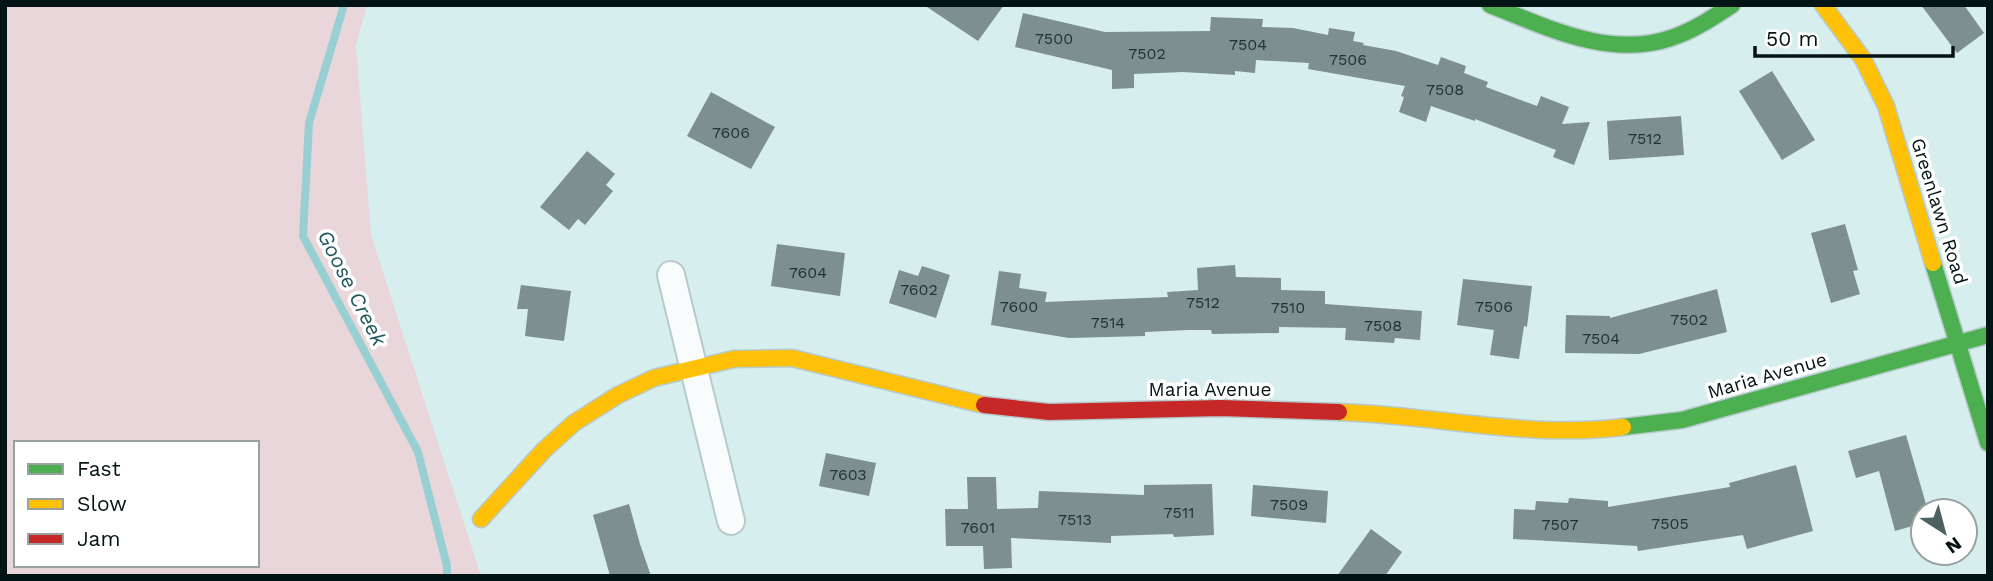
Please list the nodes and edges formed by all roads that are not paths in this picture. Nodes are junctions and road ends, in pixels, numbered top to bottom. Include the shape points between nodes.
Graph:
1 (1490, 5) edge
2 (1732, 5) edge
3 (1824, 5) edge
4 (671, 275) dead end
5 (1988, 334) edge
6 (1958, 343) junction
7 (694, 368) junction
8 (1988, 443) edge
9 (481, 519) dead end
10 (731, 522) dead end

1 - 2 street via 1605,45 1675,38
3 - 6 street, Greenlawn Road via 1863,59 1886,106
4 - 7 street
5 - 6 street, Maria Avenue
6 - 7 street, Maria Avenue via 1682,420 1600,430 1516,429 1318,411 1036,411 928,394 792,358 734,359
6 - 8 street, Greenlawn Road
7 - 9 street, Maria Avenue via 654,378 574,424
7 - 10 street

